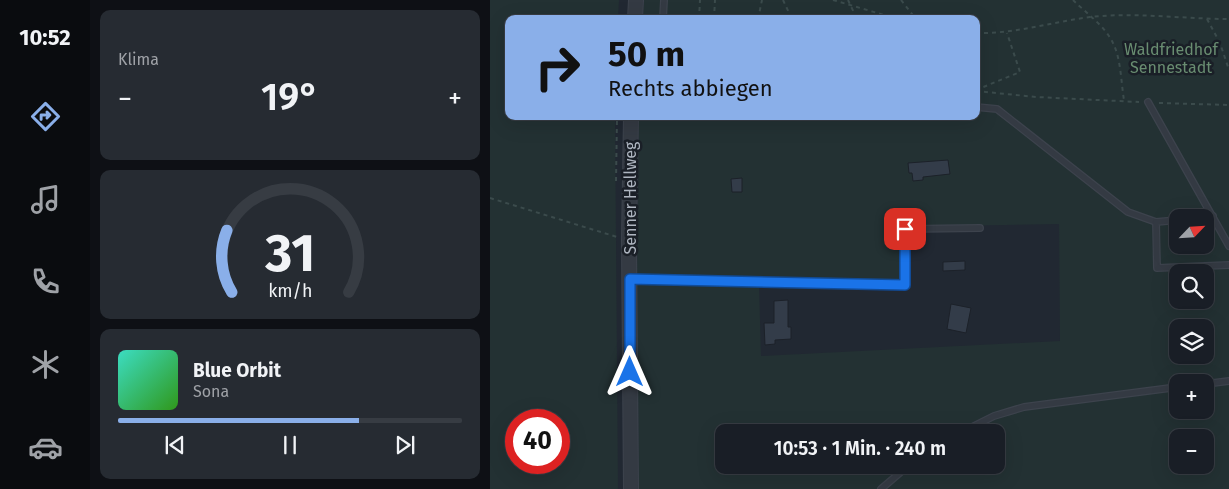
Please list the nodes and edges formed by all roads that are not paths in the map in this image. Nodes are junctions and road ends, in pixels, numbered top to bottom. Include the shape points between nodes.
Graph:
1 (636, 0) edge
2 (664, 0) edge
3 (635, 15) edge
4 (663, 15) edge
5 (1148, 102) road end
6 (980, 107) edge
7 (631, 120) edge
8 (1209, 209) edge
9 (1214, 218) edge
10 (1169, 221) edge
11 (1156, 222) junction
12 (980, 228) dead end
13 (1229, 246) edge
14 (1229, 266) edge
15 (630, 279) junction
16 (1229, 381) edge
17 (1214, 383) edge
18 (1169, 388) edge
19 (978, 424) edge
20 (898, 474) edge
21 (630, 489) edge
22 (881, 489) edge

1 - 3 street
2 - 4 lane
5 - 8 lane
6 - 11 lane via 997,109 1128,212
7 - 15 street, Senner Hellweg
9 - 13 lane
10 - 11 lane
11 - 14 lane via 1157,268
12 - 15 lane via 905,229 905,285
15 - 21 street, Senner Hellweg
16 - 17 lane
18 - 19 lane via 1024,407
20 - 22 lane

